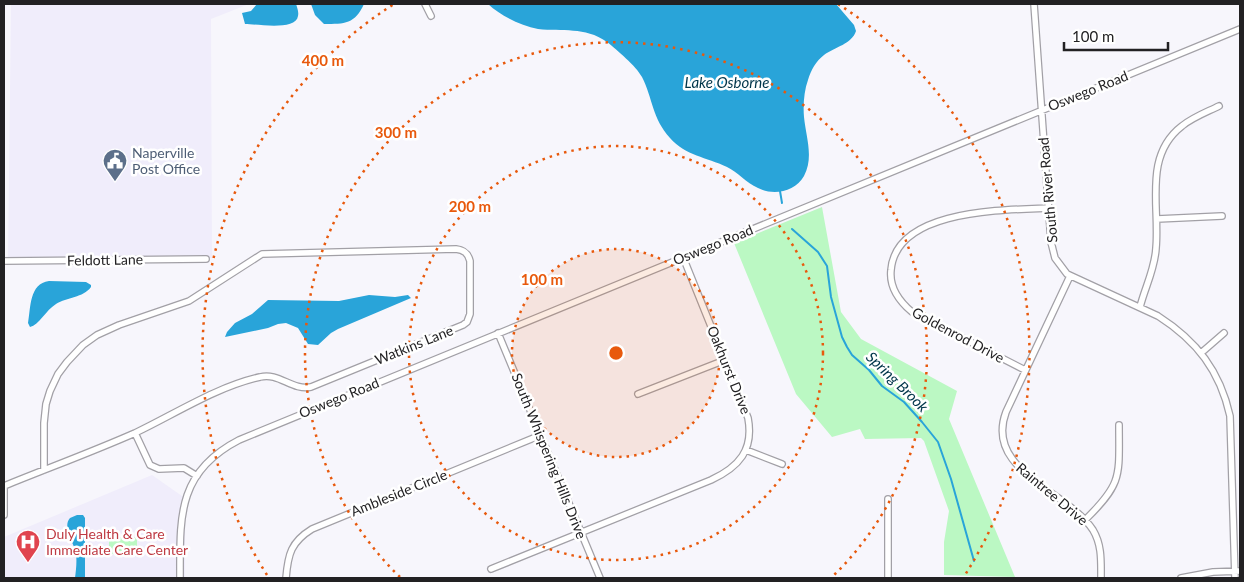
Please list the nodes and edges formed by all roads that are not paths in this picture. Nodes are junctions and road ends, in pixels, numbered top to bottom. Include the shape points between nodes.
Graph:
1 (425, 4) edge
2 (1034, 4) edge
3 (431, 16) dead end
4 (1240, 29) edge
5 (1219, 106) dead end
6 (1041, 110) junction
7 (1049, 208) junction
8 (1222, 216) dead end
9 (1157, 219) junction
10 (683, 257) junction
11 (206, 259) dead end
12 (4, 261) edge
13 (1070, 276) junction
14 (1140, 307) junction
15 (498, 333) junction
16 (1224, 333) dead end
17 (1201, 353) junction
18 (725, 360) junction
19 (1025, 370) junction
20 (638, 394) dead end
21 (1119, 425) dead end
22 (135, 432) junction
23 (541, 435) junction
24 (746, 450) junction
25 (782, 464) dead end
26 (44, 470) junction
27 (197, 476) junction
28 (888, 499) dead end
29 (4, 515) edge
30 (1085, 520) junction
31 (581, 532) junction
32 (491, 569) dead end
33 (1237, 571) edge
34 (180, 578) edge
35 (286, 578) edge
36 (600, 578) edge
37 (888, 578) edge
38 (1100, 578) edge
39 (1181, 578) edge
40 (1234, 578) edge

1 - 3 street
2 - 6 street, South River Road
4 - 6 street, Oswego Road
5 - 9 street via 1183,126 1164,148 1156,172
6 - 7 street, South River Road
6 - 10 street, Oswego Road
7 - 13 street, South River Road via 1053,253
7 - 19 street, Goldenrod Drive via 949,218 904,240 897,248 891,265 894,289 900,302 912,312
8 - 9 street
9 - 14 street via 1154,263
10 - 15 street, Oswego Road
10 - 18 street, Oakhurst Drive
11 - 12 street, Feldott Lane
13 - 14 street, South River Road
13 - 19 street, Raintree Drive
14 - 17 street, South River Road via 1171,324
15 - 23 street, South Whispering Hills Drive
15 - 27 street, Oswego Road via 239,440 219,452
16 - 17 street
17 - 33 street, South River Road via 1217,376 1230,416
18 - 20 street
18 - 24 street, Oakhurst Drive via 748,418 750,434
19 - 30 street, Raintree Drive via 1003,419 1001,436 1004,446 1010,459
21 - 30 street via 1119,470 1115,484 1107,498
22 - 26 street, Watkins Lane
22 - 26 street, Watkins Lane via 202,398 256,378 269,376 298,387 311,387 463,325 470,314 470,261 466,252 456,249 270,252 255,257 190,301 104,332 83,345 67,362 53,385 46,404
22 - 27 street via 150,465 159,469 184,468
23 - 31 street, South Whispering Hills Drive
23 - 35 street, Ambleside Circle via 312,529 290,551
24 - 25 street
24 - 31 street via 726,473
26 - 29 street, Watkins Lane via 4,486
27 - 34 street, Oswego Road via 186,497 182,516
28 - 37 street
30 - 38 street, Raintree Drive via 1099,543
31 - 32 street
31 - 36 street, South Whispering Hills Drive
33 - 39 street
33 - 40 street, South River Road

